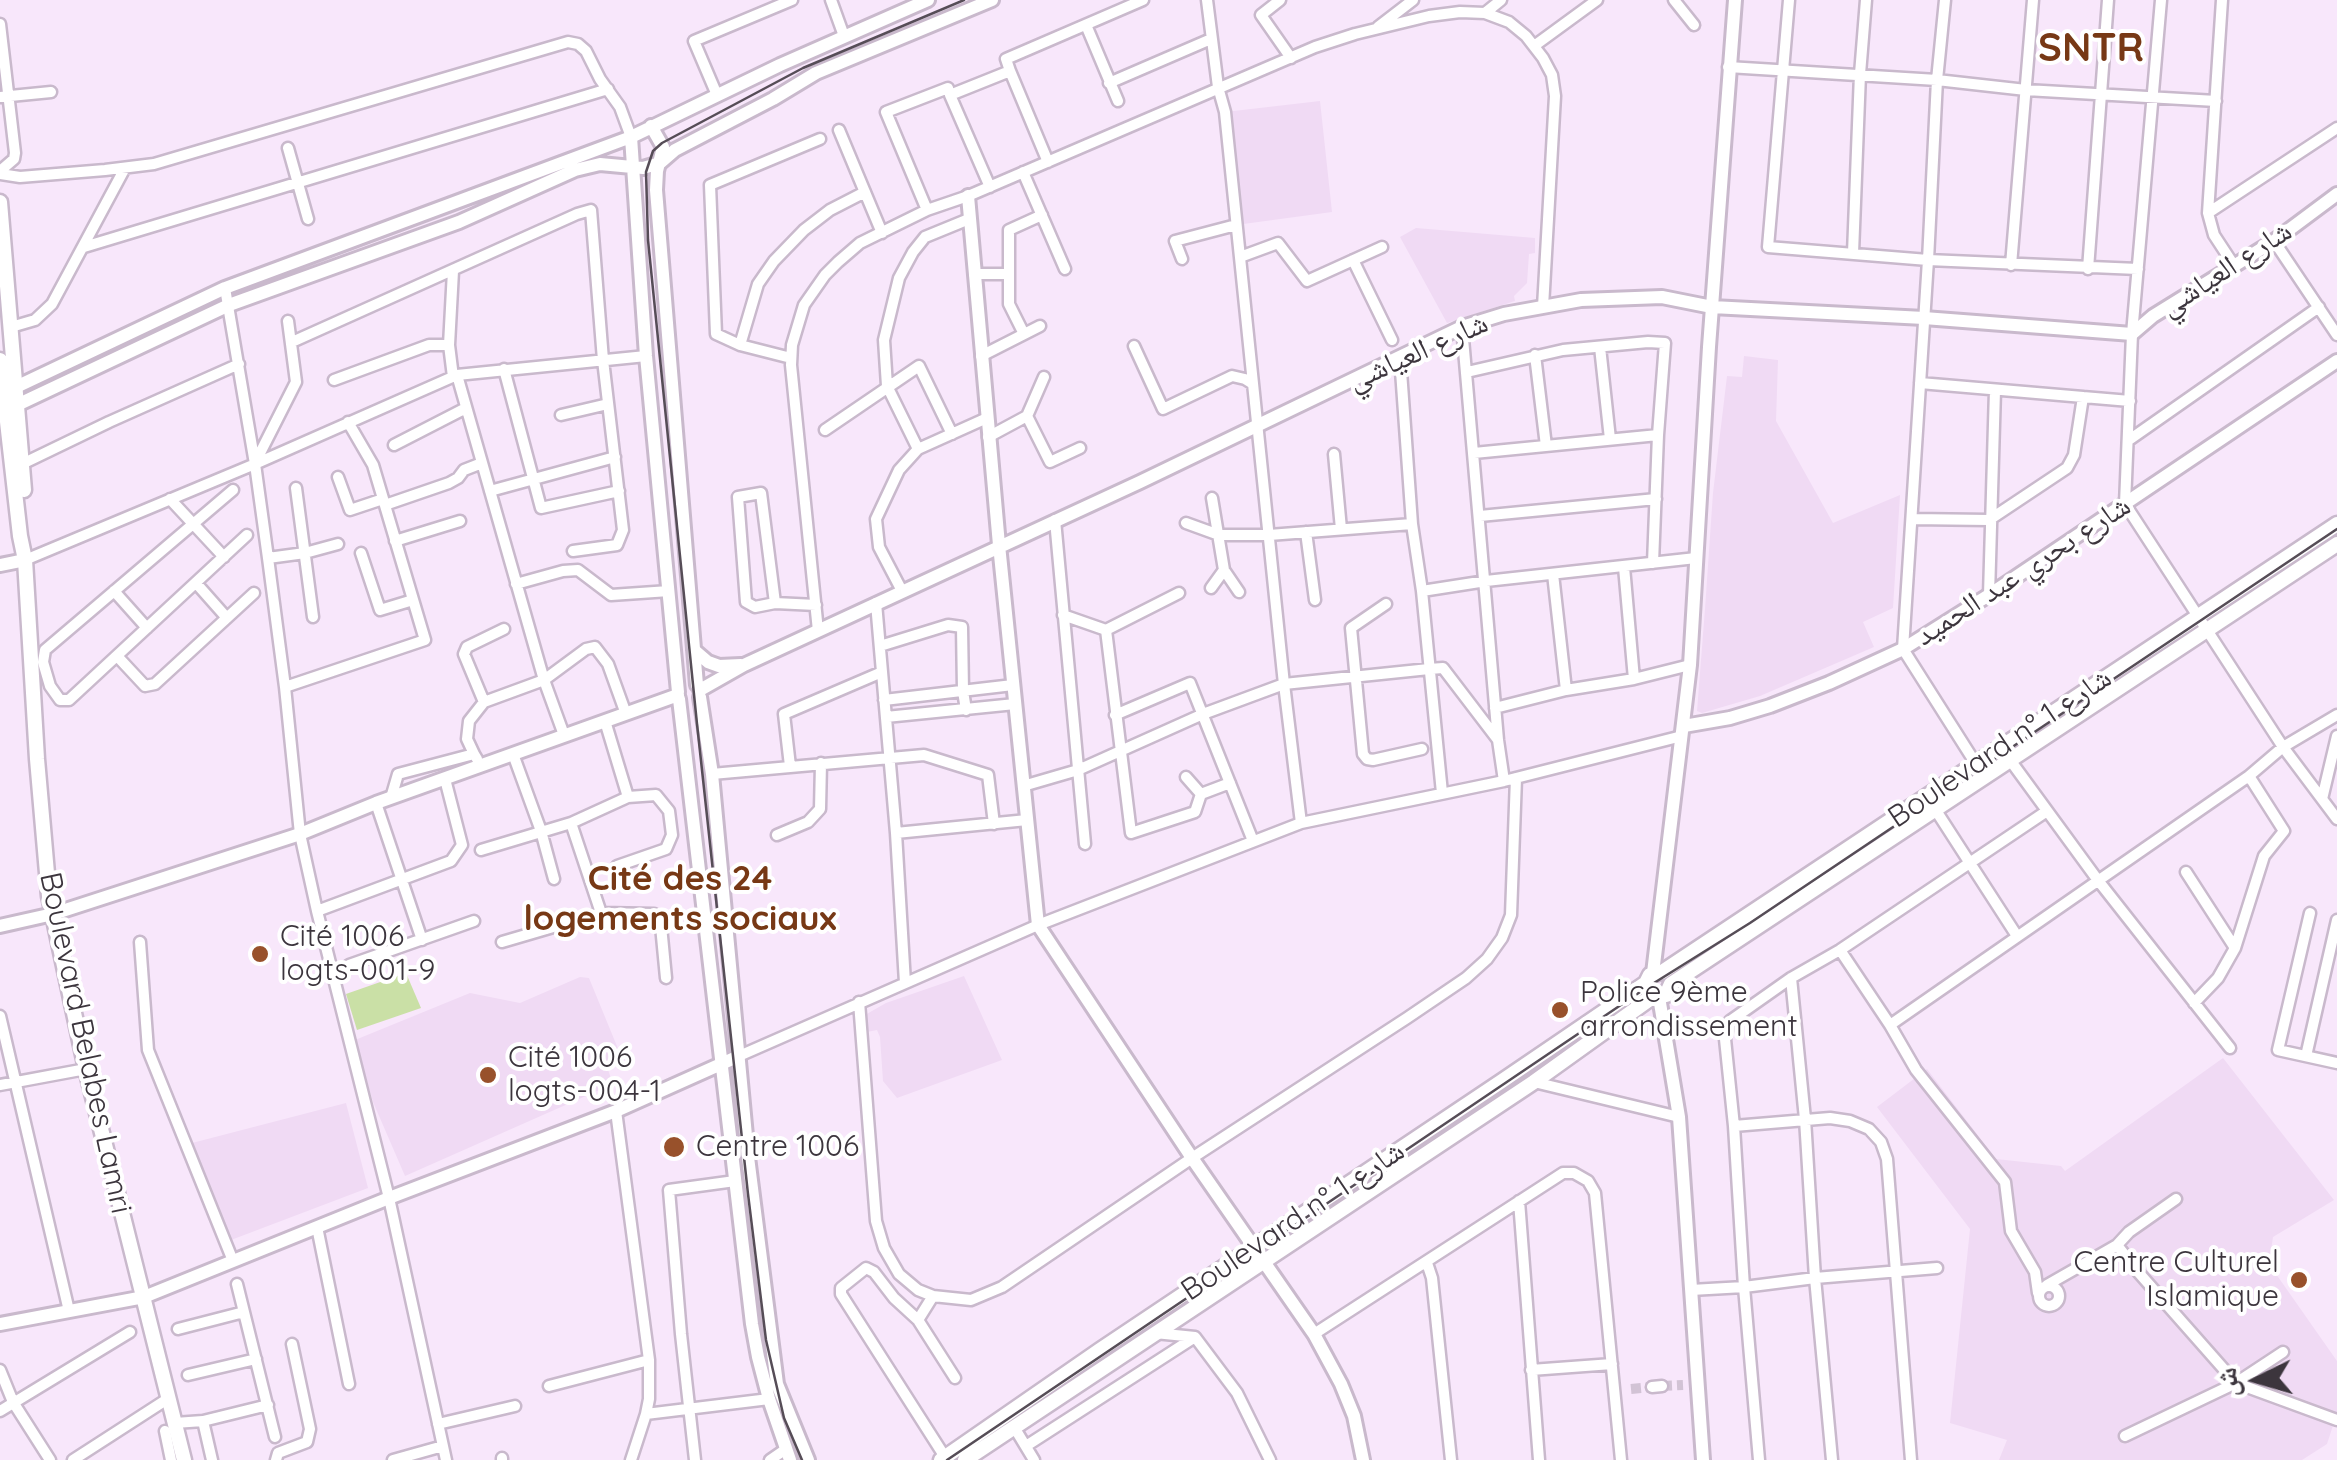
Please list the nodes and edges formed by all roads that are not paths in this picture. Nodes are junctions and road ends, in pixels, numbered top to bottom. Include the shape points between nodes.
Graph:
1 (792, 0) edge
2 (830, 0) edge
3 (928, 0) edge
4 (992, 0) edge
5 (1143, 0) edge
6 (1207, 0) edge
7 (1280, 0) edge
8 (1413, 0) edge
9 (1501, 0) edge
10 (1598, 0) edge
11 (1674, 0) edge
12 (1735, 0) edge
13 (1789, 0) edge
14 (1866, 0) edge
15 (1945, 0) edge
16 (2033, 0) edge
17 (2108, 0) edge
18 (2162, 0) edge
19 (2222, 0) edge
20 (1485, 12) junction
21 (0, 24) edge
22 (1086, 25) junction
23 (1694, 25) dead end
24 (1376, 29) junction
25 (844, 36) junction
26 (1211, 39) junction
27 (1534, 46) junction
28 (1291, 58) junction
29 (1728, 67) junction
30 (1010, 70) junction
31 (1781, 72) junction
32 (1860, 74) junction
33 (1937, 80) junction
34 (1109, 82) junction
35 (1218, 87) junction
36 (608, 89) junction
37 (2026, 90) junction
38 (51, 92) dead end
39 (2102, 93) junction
40 (717, 95) junction
41 (950, 95) junction
42 (2153, 96) junction
43 (4, 97) edge
44 (2216, 100) junction
45 (1118, 101) dead end
46 (651, 126) junction
47 (2337, 128) edge
48 (839, 130) dead end
49 (631, 137) junction
50 (820, 139) dead end
51 (288, 148) dead end
52 (1048, 162) junction
53 (660, 163) junction
54 (125, 168) junction
55 (632, 168) junction
56 (0, 172) edge
57 (1023, 172) junction
58 (298, 182) junction
59 (990, 187) junction
60 (865, 192) junction
61 (2337, 194) edge
62 (968, 196) junction
63 (0, 202) edge
64 (927, 210) junction
65 (2208, 213) junction
66 (1042, 215) junction
67 (308, 219) dead end
68 (970, 219) junction
69 (1236, 225) junction
70 (882, 233) junction
71 (2274, 241) junction
72 (84, 247) junction
73 (1382, 248) dead end
74 (1853, 253) junction
75 (1240, 257) junction
76 (1182, 259) dead end
77 (1353, 260) junction
78 (1928, 260) junction
79 (2011, 264) junction
80 (2236, 266) junction
81 (1066, 269) dead end
82 (2088, 269) junction
83 (2138, 269) junction
84 (453, 271) junction
85 (974, 274) junction
86 (1009, 274) junction
87 (226, 288) junction
88 (229, 304) junction
89 (1543, 307) junction
90 (1712, 307) junction
91 (2319, 307) junction
92 (1924, 318) junction
93 (288, 320) dead end
94 (11, 326) junction
95 (1040, 326) dead end
96 (1462, 327) junction
97 (1024, 334) junction
98 (2132, 334) junction
99 (2337, 335) edge
100 (1392, 340) dead end
101 (292, 342) junction
102 (449, 345) junction
103 (740, 345) junction
104 (1134, 346) dead end
105 (1600, 347) junction
106 (1535, 355) junction
107 (646, 356) junction
108 (981, 356) junction
109 (1400, 357) junction
110 (791, 358) junction
111 (0, 360) edge
112 (603, 360) junction
113 (2337, 361) edge
114 (239, 364) junction
115 (504, 369) junction
116 (1467, 372) junction
117 (455, 376) junction
118 (1044, 378) dead end
119 (334, 380) dead end
120 (1920, 383) junction
121 (1253, 384) junction
122 (888, 386) junction
123 (6, 389) edge
124 (1995, 390) junction
125 (2083, 397) junction
126 (2130, 400) junction
127 (608, 404) junction
128 (7, 407) edge
129 (466, 408) junction
130 (560, 416) dead end
131 (1027, 416) junction
132 (987, 418) junction
133 (348, 422) junction
134 (1258, 425) junction
135 (826, 430) dead end
136 (952, 434) junction
137 (1658, 435) junction
138 (988, 437) junction
139 (1610, 439) junction
140 (2129, 440) junction
141 (394, 445) dead end
142 (1546, 446) junction
143 (1080, 448) dead end
144 (918, 449) junction
145 (1474, 452) junction
146 (1334, 454) dead end
147 (614, 456) junction
148 (482, 462) junction
149 (22, 464) junction
150 (255, 464) junction
151 (338, 477) dead end
152 (533, 478) junction
153 (296, 488) dead end
154 (233, 490) dead end
155 (490, 490) junction
156 (618, 492) junction
157 (1212, 498) dead end
158 (170, 499) junction
159 (1656, 499) junction
160 (384, 502) junction
161 (2126, 504) junction
162 (1480, 516) junction
163 (1912, 518) junction
164 (1055, 520) junction
165 (1989, 520) junction
166 (460, 521) dead end
167 (193, 523) junction
168 (1186, 523) dead end
169 (1412, 524) junction
170 (2337, 524) edge
171 (1341, 529) junction
172 (1306, 532) junction
173 (1219, 535) junction
174 (1269, 535) junction
175 (247, 536) dead end
176 (395, 541) junction
177 (338, 544) dead end
178 (2337, 544) edge
179 (999, 546) junction
180 (573, 551) dead end
181 (305, 553) junction
182 (362, 553) dead end
183 (224, 557) junction
184 (268, 558) junction
185 (1696, 558) junction
186 (26, 560) junction
187 (1654, 563) junction
188 (0, 565) edge
189 (1624, 567) junction
190 (1224, 570) junction
191 (1553, 574) junction
192 (1486, 581) junction
193 (196, 583) junction
194 (516, 584) junction
195 (1211, 588) dead end
196 (114, 591) junction
197 (902, 591) junction
198 (1422, 591) junction
199 (668, 592) junction
200 (1239, 592) dead end
201 (254, 593) dead end
202 (1179, 593) dead end
203 (1988, 595) junction
204 (413, 600) junction
205 (1315, 600) dead end
206 (774, 603) junction
207 (876, 604) junction
208 (1386, 604) dead end
209 (816, 605) junction
210 (1064, 615) junction
211 (2198, 616) junction
212 (313, 617) dead end
213 (227, 618) junction
214 (147, 628) junction
215 (504, 629) dead end
216 (1106, 630) junction
217 (2206, 630) junction
218 (818, 631) junction
219 (880, 646) junction
220 (1904, 649) junction
221 (694, 650) junction
222 (117, 656) junction
223 (744, 665) junction
224 (1690, 665) junction
225 (1429, 668) junction
226 (882, 672) junction
227 (1354, 677) junction
228 (1634, 679) junction
229 (544, 680) junction
230 (1284, 684) junction
231 (1013, 686) junction
232 (285, 687) junction
233 (1566, 690) junction
234 (699, 691) junction
235 (963, 691) junction
236 (678, 695) junction
237 (884, 700) junction
238 (484, 702) junction
239 (1015, 704) junction
240 (1495, 708) junction
241 (966, 710) junction
242 (626, 714) junction
243 (1203, 714) junction
244 (1115, 715) junction
245 (2337, 715) edge
246 (886, 717) junction
247 (605, 722) junction
248 (1683, 731) junction
249 (564, 735) junction
250 (2337, 736) edge
251 (1498, 740) junction
252 (2283, 746) junction
253 (1422, 749) dead end
254 (1119, 752) junction
255 (513, 754) junction
256 (890, 757) junction
257 (477, 760) junction
258 (2010, 760) junction
259 (821, 763) junction
260 (1976, 764) junction
261 (790, 766) junction
262 (1078, 770) junction
263 (712, 774) junction
264 (1186, 776) dead end
265 (2249, 776) junction
266 (446, 778) junction
267 (1510, 779) junction
268 (1230, 783) junction
269 (1024, 786) junction
270 (1442, 793) junction
271 (1201, 794) junction
272 (628, 797) junction
273 (392, 798) junction
274 (2322, 799) junction
275 (376, 803) junction
276 (1935, 809) junction
277 (2047, 811) junction
278 (2337, 819) edge
279 (1027, 820) junction
280 (571, 823) junction
281 (1301, 823) junction
282 (994, 824) junction
283 (542, 831) junction
284 (896, 833) junction
285 (300, 834) junction
286 (776, 836) dead end
287 (1253, 842) junction
288 (1086, 844) dead end
289 (481, 850) dead end
290 (1970, 862) junction
291 (617, 866) dead end
292 (2186, 872) dead end
293 (402, 878) junction
294 (554, 878) dead end
295 (2097, 880) junction
296 (317, 911) junction
297 (601, 913) junction
298 (53, 914) junction
299 (2310, 914) dead end
300 (2337, 920) edge
301 (474, 921) dead end
302 (1038, 925) junction
303 (0, 926) edge
304 (2017, 936) junction
305 (422, 940) junction
306 (140, 942) dead end
307 (502, 942) dead end
308 (2235, 948) junction
309 (1840, 950) junction
310 (349, 965) dead end
311 (666, 978) dead end
312 (1791, 978) junction
313 (905, 983) junction
314 (1657, 984) junction
315 (859, 1002) junction
316 (2194, 1002) junction
317 (0, 1016) edge
318 (1890, 1026) junction
319 (2230, 1048) dead end
320 (738, 1056) junction
321 (2306, 1056) junction
322 (721, 1063) junction
323 (2337, 1063) edge
324 (86, 1068) junction
325 (15, 1082) junction
326 (1534, 1082) junction
327 (0, 1085) edge
328 (616, 1111) junction
329 (1679, 1116) junction
330 (1805, 1119) junction
331 (1734, 1126) junction
332 (1192, 1158) junction
333 (735, 1182) junction
334 (389, 1198) junction
335 (2176, 1199) dead end
336 (1519, 1202) junction
337 (317, 1227) junction
338 (2117, 1245) junction
339 (1254, 1248) junction
340 (234, 1260) junction
341 (1264, 1262) junction
342 (1427, 1263) junction
343 (1936, 1268) dead end
344 (1896, 1270) junction
345 (1816, 1278) junction
346 (237, 1284) dead end
347 (1744, 1287) junction
348 (1690, 1290) junction
349 (934, 1296) junction
350 (144, 1297) junction
351 (69, 1311) junction
352 (244, 1312) junction
353 (918, 1320) junction
354 (0, 1324) edge
355 (178, 1329) dead end
356 (130, 1332) dead end
357 (1154, 1333) junction
358 (1314, 1334) junction
359 (1195, 1337) junction
360 (292, 1344) dead end
361 (2283, 1352) dead end
362 (256, 1358) junction
363 (649, 1360) junction
364 (1612, 1364) junction
365 (1531, 1370) junction
366 (1, 1375) edge
367 (188, 1375) dead end
368 (956, 1378) dead end
369 (2236, 1382) junction
370 (349, 1384) dead end
371 (549, 1386) dead end
372 (1630, 1389) tunnel mouth
373 (1614, 1390) junction
374 (169, 1398) junction
375 (769, 1400) junction
376 (13, 1402) junction
377 (268, 1405) junction
378 (514, 1406) dead end
379 (689, 1409) junction
380 (0, 1411) edge
381 (646, 1414) junction
382 (203, 1420) junction
383 (2337, 1420) edge
384 (438, 1424) junction
385 (1014, 1427) junction
386 (170, 1428) junction
387 (2125, 1436) dead end
388 (275, 1438) dead end
389 (443, 1446) junction
390 (1026, 1446) junction
391 (788, 1454) edge
392 (398, 1459) edge
393 (943, 1459) edge
394 (50, 1460) edge
395 (73, 1460) edge
396 (171, 1460) edge
397 (184, 1460) edge
398 (212, 1460) edge
399 (276, 1460) edge
400 (446, 1460) edge
401 (631, 1460) edge
402 (695, 1460) edge
403 (770, 1460) edge
404 (808, 1460) edge
405 (964, 1460) edge
406 (1034, 1460) edge
407 (1270, 1460) edge
408 (1363, 1460) edge
409 (1451, 1460) edge
410 (1538, 1460) edge
411 (1620, 1460) edge
412 (1703, 1460) edge
413 (1760, 1460) edge
414 (1832, 1460) edge
415 (1912, 1460) edge

1 - 40 street via 694,41
2 - 25 street
3 - 25 street
4 - 53 street via 816,74
5 - 22 street
6 - 26 street
7 - 28 street via 1261,15
8 - 24 street
9 - 20 street
10 - 27 street
11 - 23 street
12 - 29 street
13 - 31 street
14 - 32 street
15 - 33 street
16 - 37 street
17 - 39 street
18 - 42 street
19 - 44 street
20 - 24 street
20 - 27 street via 1509,22
21 - 43 street
22 - 30 street via 1006,59
22 - 34 street
24 - 28 street
25 - 40 street
26 - 34 street
26 - 35 street
27 - 89 street via 1552,75 1555,96
28 - 35 street
29 - 31 street
29 - 90 street
30 - 41 street
30 - 52 street
31 - 32 street
31 - 74 street via 1768,247
32 - 33 street
32 - 74 street
33 - 37 street
33 - 78 street
34 - 45 street
35 - 52 street
35 - 69 street
36 - 49 street
36 - 54 street via 582,47 563,42
36 - 58 street
37 - 39 street
37 - 79 street
38 - 43 street
39 - 42 street
39 - 82 street
40 - 46 street
41 - 59 street
41 - 64 street via 948,88 886,112
42 - 44 street
42 - 83 street
43 - 56 street via 15,156
44 - 65 street
46 - 49 street
46 - 53 street via 663,148
47 - 65 street
48 - 60 street
49 - 55 street
49 - 87 street
50 - 103 street via 710,185 716,334
51 - 58 street
52 - 57 street
53 - 55 street
53 - 221 street via 656,190
54 - 56 street via 20,177
54 - 72 street
55 - 88 street via 600,164 575,170 459,222
55 - 107 street
57 - 59 street
57 - 66 street
58 - 67 street
58 - 72 street
59 - 62 street
60 - 70 street
60 - 103 street via 830,210 774,261 758,284
61 - 71 street, شارع العياشي
62 - 64 street
62 - 68 street
63 - 94 main road
64 - 70 street
65 - 80 street
66 - 81 street
66 - 86 street via 1009,230
68 - 85 street
68 - 122 street via 924,237 899,278 884,340
69 - 75 street
69 - 76 street via 1174,240
70 - 110 street via 850,250 813,291
71 - 80 street, شارع العياشي
71 - 91 street
72 - 94 street via 47,310
73 - 77 street
74 - 78 street
75 - 77 street via 1278,244 1307,280
75 - 121 street
77 - 100 street
78 - 79 street
78 - 92 street
79 - 82 street
80 - 98 street, شارع العياشي
82 - 83 street
83 - 98 street
84 - 101 street
84 - 102 street
84 - 112 street via 591,210
85 - 86 street
85 - 108 street
86 - 97 street via 1009,304
87 - 88 street
87 - 123 street
88 - 114 street
88 - 128 street
89 - 90 street, شارع العياشي via 1662,298
89 - 96 street, شارع العياشي
90 - 92 street, شارع العياشي
90 - 185 street
91 - 99 street
91 - 140 street
92 - 98 street, شارع العياشي
92 - 120 street
93 - 101 street
94 - 123 main road
95 - 97 street
96 - 109 street, شارع العياشي
96 - 116 street
97 - 108 street
98 - 126 street
101 - 150 street via 296,382
102 - 117 street
102 - 119 street
103 - 110 street
104 - 121 street via 1163,409 1232,376
105 - 106 street
105 - 137 street via 1665,343
105 - 139 street
106 - 116 street
106 - 142 street
107 - 112 street
107 - 199 street
108 - 132 street
109 - 134 street, شارع العياشي
109 - 169 street
110 - 209 street
111 - 123 main road
112 - 115 street
112 - 127 street
113 - 161 street, شارع بحري عبد الحميد
114 - 149 street
114 - 150 street
115 - 117 street
115 - 152 street
116 - 145 street
117 - 129 street
117 - 133 street
118 - 131 street
120 - 124 street
120 - 163 street
121 - 134 street
122 - 135 street
122 - 136 street via 919,366
122 - 144 street
123 - 128 main road
124 - 125 street
124 - 165 street
125 - 126 street
125 - 165 street via 2067,468
126 - 140 street
127 - 130 street
127 - 147 street
128 - 149 main road
128 - 186 main road
129 - 141 street
129 - 148 street
131 - 138 street
131 - 143 street via 1050,462
132 - 136 street
132 - 138 street
133 - 150 street
133 - 160 street via 373,465
134 - 164 street, شارع العياشي
134 - 174 street
136 - 144 street
137 - 139 street
137 - 159 street
138 - 179 street
139 - 142 street
140 - 161 street
142 - 145 street
144 - 197 street via 876,519 879,547
145 - 162 street
146 - 171 street
147 - 152 street
147 - 156 street
148 - 155 street
148 - 160 street via 449,483
149 - 186 main road
150 - 158 street
150 - 184 street
151 - 160 street via 350,510
152 - 155 street
152 - 156 street via 541,508
153 - 181 street
154 - 167 street
155 - 194 street
156 - 180 street via 623,530 617,545
157 - 173 street
158 - 167 street
158 - 186 street
159 - 162 street
159 - 187 street
160 - 176 street
161 - 203 street, شارع بحري عبد الحميد
161 - 211 street
162 - 192 street
163 - 165 street
163 - 220 street
164 - 179 street, شارع العياشي
164 - 210 street
165 - 203 street
166 - 176 street
167 - 183 street
167 - 196 street
168 - 173 street
169 - 171 street
169 - 198 street
170 - 211 main road, Boulevard n° شارع 1
171 - 172 street
172 - 174 street
172 - 205 street
173 - 174 street
173 - 190 street
174 - 230 street
175 - 183 street
176 - 204 street
177 - 181 street
178 - 217 main road, Boulevard n° شارع 1
179 - 197 street, شارع العياشي
179 - 231 street
181 - 184 street
181 - 212 street
182 - 204 street via 380,610
183 - 193 street
184 - 232 street
185 - 187 street
185 - 224 street
186 - 188 street
186 - 298 main road, Boulevard Belabes Lamri
187 - 189 street
189 - 191 street
189 - 228 street
190 - 195 street
190 - 200 street
191 - 192 street
191 - 233 street
192 - 198 street
192 - 240 street
193 - 213 street
193 - 214 street
194 - 199 street via 578,570 611,595
194 - 229 street
196 - 214 street
196 - 222 street via 45,650 50,686 60,700 69,700
197 - 207 street, شارع العياشي
198 - 225 street
199 - 236 street
201 - 213 street
202 - 216 street
203 - 220 street, شارع بحري عبد الحميد
204 - 232 street via 425,640
206 - 206 street via 746,602 738,498 761,493
206 - 209 street
207 - 218 street, شارع العياشي
207 - 219 street
208 - 227 street via 1351,628
209 - 218 street
210 - 216 street
210 - 262 street
211 - 217 street
211 - 260 main road, Boulevard n° شارع 1
213 - 222 street via 155,684 145,686
214 - 222 street
215 - 238 street via 464,654
216 - 244 street
217 - 252 street
217 - 258 main road, Boulevard n° شارع 1
218 - 223 street, شارع العياشي
219 - 226 street
219 - 235 street via 948,625 962,627
220 - 248 street, شارع بحري عبد الحميد via 1770,706
220 - 260 street
221 - 223 street via 718,666
221 - 234 street
223 - 234 street, شارع العياشي
224 - 228 street
224 - 248 street
225 - 227 street
225 - 251 street via 1443,668
225 - 270 street
226 - 237 street
226 - 261 street via 784,714
227 - 230 street
227 - 253 street via 1367,759
228 - 233 street
229 - 238 street
229 - 242 street via 595,647
229 - 249 street
230 - 243 street
230 - 281 street
231 - 235 street
231 - 239 street
232 - 285 street
233 - 240 street
234 - 236 street, شارع العياشي via 687,682
234 - 263 street
235 - 237 street
235 - 241 street
236 - 242 street, شارع العياشي
236 - 322 street
237 - 246 street
238 - 257 street via 469,721 467,739
239 - 241 street
239 - 269 street
240 - 251 street
241 - 246 street
242 - 247 street, شارع العياشي
243 - 244 street via 1190,683
243 - 254 street
243 - 268 street
244 - 254 street
245 - 252 street
246 - 256 street
247 - 249 street, شارع العياشي
247 - 272 street
248 - 267 street
248 - 314 street
249 - 255 street, شارع العياشي
250 - 274 street
251 - 267 street
252 - 265 street
252 - 274 street
254 - 262 street
254 - 271 street via 1130,833 1194,812
255 - 257 street, شارع العياشي
255 - 283 street
256 - 259 street
256 - 282 street via 924,755 988,775
256 - 284 street
257 - 266 street, شارع العياشي
257 - 273 street via 398,774
258 - 276 main road, Boulevard n° شارع 1
258 - 277 street
259 - 261 street
259 - 286 street via 820,809
260 - 314 main road, Boulevard n° شارع 1
261 - 263 street
262 - 269 street
262 - 288 street
263 - 320 street
264 - 271 street
265 - 295 street
265 - 308 street via 2284,831 2264,856
266 - 273 street, شارع العياشي
266 - 293 street via 462,844 452,861
267 - 270 street
267 - 332 street via 1511,915 1487,960
268 - 271 street
268 - 287 street
269 - 279 street
270 - 281 street
272 - 280 street
272 - 291 street via 656,795 668,811 672,836 666,849
273 - 275 street, شارع العياشي
274 - 278 street
275 - 285 street, شارع العياشي
275 - 293 street
276 - 290 street
276 - 314 main road, Boulevard n° شارع 1
277 - 290 street
277 - 295 street
279 - 282 street
279 - 302 street
280 - 283 street
280 - 297 street
281 - 287 street
282 - 284 street
283 - 289 street
283 - 294 street
284 - 313 street
285 - 296 street
285 - 298 street, شارع العياشي
287 - 302 street
290 - 304 street
290 - 309 street
292 - 308 street
293 - 296 street
293 - 305 street
295 - 304 street
295 - 316 street
296 - 334 street
297 - 307 street
297 - 311 street via 654,914
298 - 303 street, شارع العياشي
298 - 324 main road, Boulevard Belabes Lamri
299 - 321 street via 2278,1050
300 - 321 street
301 - 305 street
302 - 313 street
302 - 332 street
304 - 318 street
305 - 310 street
306 - 340 street via 148,1050
308 - 316 street
309 - 312 street
309 - 318 street
312 - 330 street
312 - 331 street via 1730,1021 1725,1039
313 - 315 street
314 - 326 main road, Boulevard n° شارع 1
314 - 329 street
314 - 339 main road, Boulevard n° شارع 1
315 - 320 street
315 - 349 street via 876,1221 899,1274
316 - 319 street
317 - 325 street
318 - 338 street via 1916,1070 2005,1182 2011,1232 2043,1289
320 - 322 street
320 - 404 street via 777,1384
321 - 323 street
322 - 328 street
322 - 333 street
324 - 325 street
324 - 350 main road, Boulevard Belabes Lamri
325 - 327 street
325 - 351 street
326 - 329 street
326 - 341 main road, Boulevard n° شارع 1
328 - 334 street
328 - 363 street
329 - 348 street
330 - 331 street
330 - 344 street via 1850,1121 1881,1142
330 - 345 street
331 - 347 street
332 - 339 street
332 - 349 street via 1002,1287 971,1300
333 - 375 street
333 - 379 street via 669,1190
334 - 337 street
334 - 384 street
335 - 338 street
336 - 342 street
336 - 364 street via 1563,1174 1574,1173 1595,1193
336 - 365 street
337 - 340 street
337 - 370 street
338 - 369 street
339 - 341 street
339 - 393 main road, Boulevard n° شارع 1
340 - 350 street
341 - 357 main road, Boulevard n° شارع 1
341 - 358 street
342 - 358 street
342 - 409 street
343 - 344 street
344 - 345 street
344 - 415 street
345 - 347 street
345 - 414 street
346 - 352 street
347 - 348 street
347 - 413 street
348 - 412 street via 1690,1384
349 - 353 street
350 - 351 street
350 - 374 main road, Boulevard Belabes Lamri
351 - 354 street
352 - 355 street
352 - 362 street
353 - 368 street
353 - 393 street via 866,1268 841,1288
356 - 376 street
357 - 359 street
357 - 385 main road, Boulevard n° شارع 1
358 - 408 street via 1342,1384
359 - 390 street
359 - 407 street via 1237,1393
360 - 399 street via 310,1429 307,1442 278,1453
361 - 369 street
362 - 367 street
362 - 377 street
363 - 371 street
363 - 381 street
364 - 365 street
364 - 373 street
365 - 410 street
366 - 376 street
369 - 383 street
369 - 387 street
372 - 373 street
373 - 411 street
374 - 386 main road, Boulevard Belabes Lamri
374 - 395 street
375 - 379 street
375 - 391 street
376 - 380 street
376 - 394 street
377 - 382 street
377 - 388 street
378 - 384 street
379 - 381 street
379 - 402 street
381 - 401 street
382 - 386 street
382 - 398 street
384 - 389 street
385 - 390 street
385 - 405 main road, Boulevard n° شارع 1
386 - 396 street
386 - 397 main road, Boulevard Belabes Lamri
389 - 392 street
389 - 400 street
390 - 406 street
391 - 403 street

